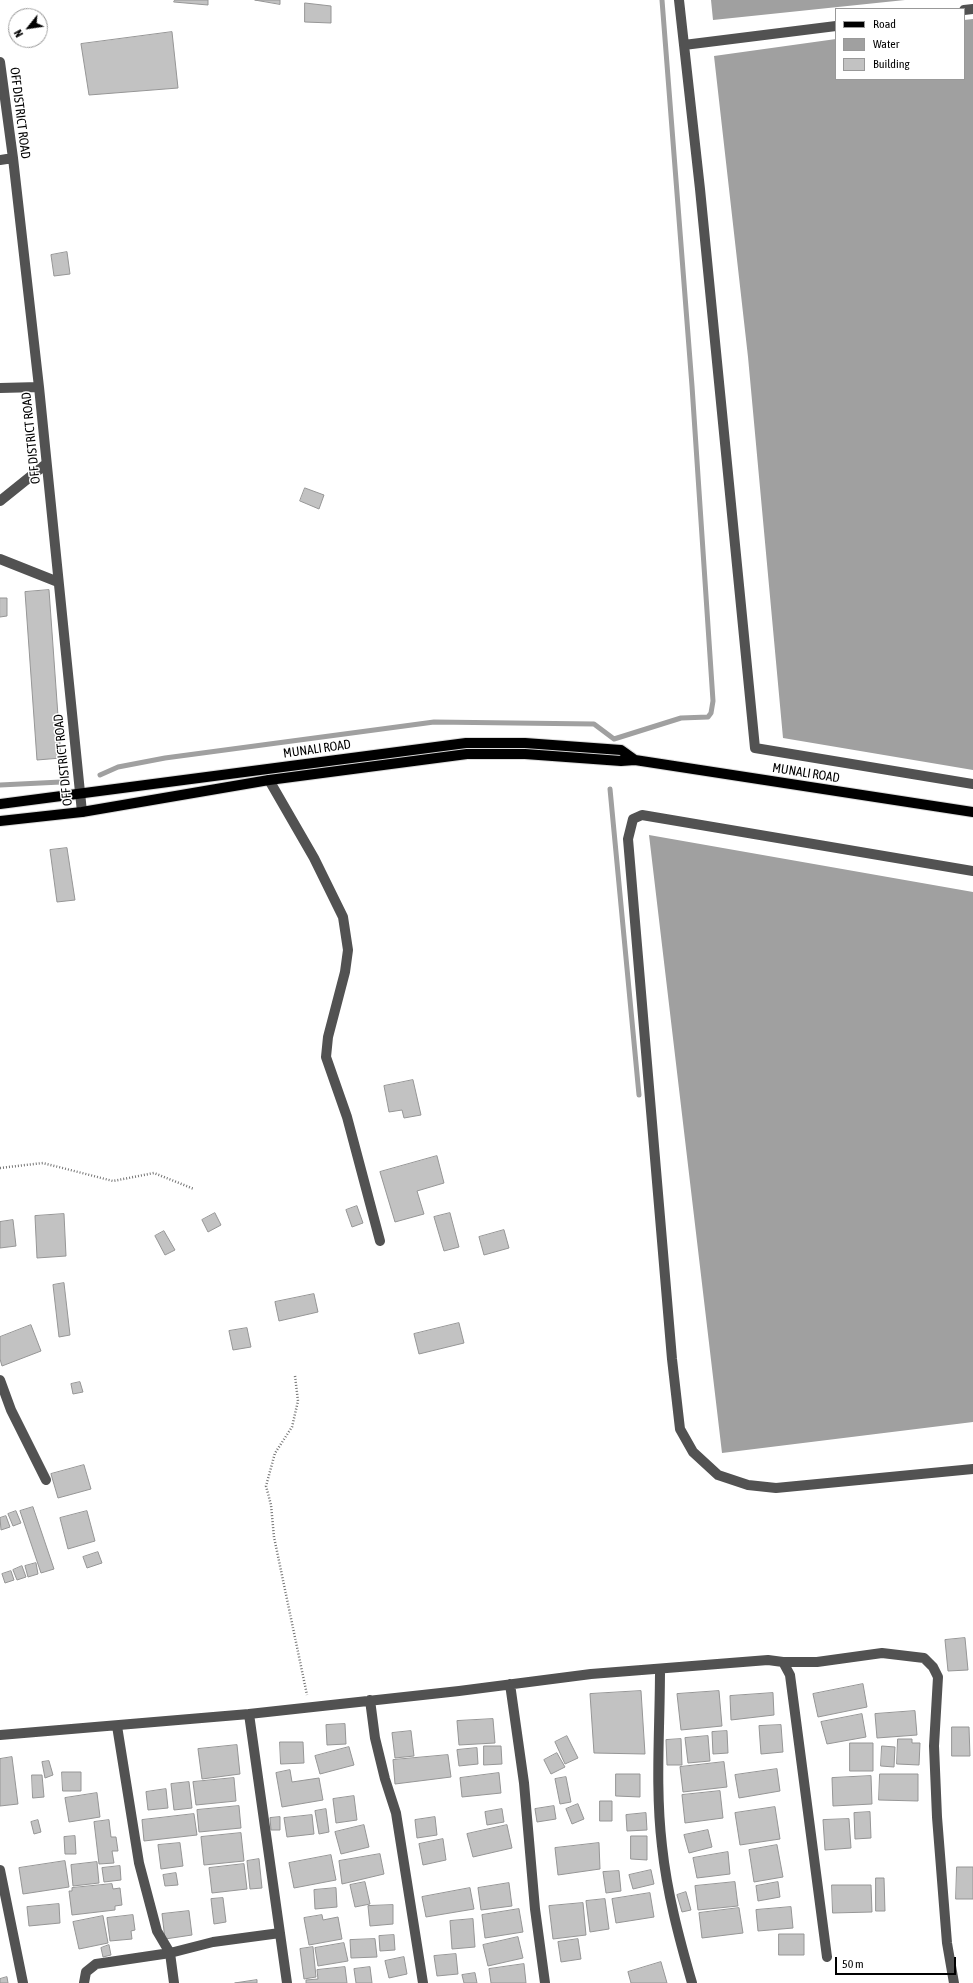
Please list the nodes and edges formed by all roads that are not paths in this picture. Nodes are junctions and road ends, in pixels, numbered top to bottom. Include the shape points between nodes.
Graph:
1 (678, 0) edge
2 (835, 26) edge
3 (684, 45) junction
4 (0, 62) edge
5 (13, 158) junction
6 (0, 160) edge
7 (39, 387) junction
8 (0, 388) edge
9 (46, 464) junction
10 (0, 501) edge
11 (0, 559) edge
12 (58, 582) junction
13 (635, 760) junction
14 (269, 780) junction
15 (973, 784) edge
16 (79, 795) junction
17 (0, 804) edge
18 (82, 812) junction
19 (973, 812) edge
20 (0, 821) edge
21 (973, 871) edge
22 (380, 1241) dead end
23 (0, 1380) edge
24 (973, 1469) edge
25 (46, 1480) dead end
26 (783, 1662) junction
27 (660, 1669) junction
28 (510, 1684) junction
29 (370, 1700) junction
30 (249, 1714) junction
31 (117, 1726) junction
32 (0, 1735) edge
33 (0, 1870) edge
34 (280, 1933) junction
35 (170, 1953) junction
36 (827, 1958) dead end
37 (23, 1983) edge
38 (84, 1983) edge
39 (174, 1983) edge
40 (287, 1983) edge
41 (423, 1983) edge
42 (545, 1983) edge
43 (692, 1983) edge
44 (954, 1983) edge

1 - 3 street
2 - 3 street
3 - 15 street via 755,748
4 - 5 street, OFF DISTRICT ROAD
5 - 6 street
5 - 7 street, OFF DISTRICT ROAD
7 - 8 street
7 - 9 street, OFF DISTRICT ROAD
9 - 10 street
9 - 12 street, OFF DISTRICT ROAD
11 - 12 street
12 - 16 street, OFF DISTRICT ROAD
13 - 14 main road, MUNALI ROAD via 525,754 466,754
13 - 16 main road, MUNALI ROAD via 621,750 525,743 466,743
13 - 19 main road, MUNALI ROAD
14 - 18 main road, MUNALI ROAD
14 - 22 street via 314,858 343,917 348,950 346,972 328,1037 326,1057 347,1117
16 - 17 main road, MUNALI ROAD
16 - 18 street, OFF DISTRICT ROAD
18 - 20 main road, MUNALI ROAD
21 - 24 street via 642,815 633,819 628,839 670,1344 680,1429 693,1452 718,1475 748,1485 776,1488
23 - 25 street via 11,1410
26 - 27 street via 768,1660
26 - 36 street via 790,1675
26 - 44 street via 817,1662 882,1653 924,1658 933,1667 938,1677 934,1746 937,1817 947,1943
27 - 28 street
27 - 43 street via 658,1771 662,1846 674,1920
28 - 29 street
28 - 42 street via 524,1783 535,1910
29 - 30 street
29 - 41 street via 375,1738 396,1813
30 - 31 street
30 - 34 street
31 - 32 street
31 - 35 street via 139,1863 158,1931
33 - 37 street
34 - 35 street via 213,1942
34 - 40 street
35 - 38 street via 96,1964 86,1972
35 - 39 street

